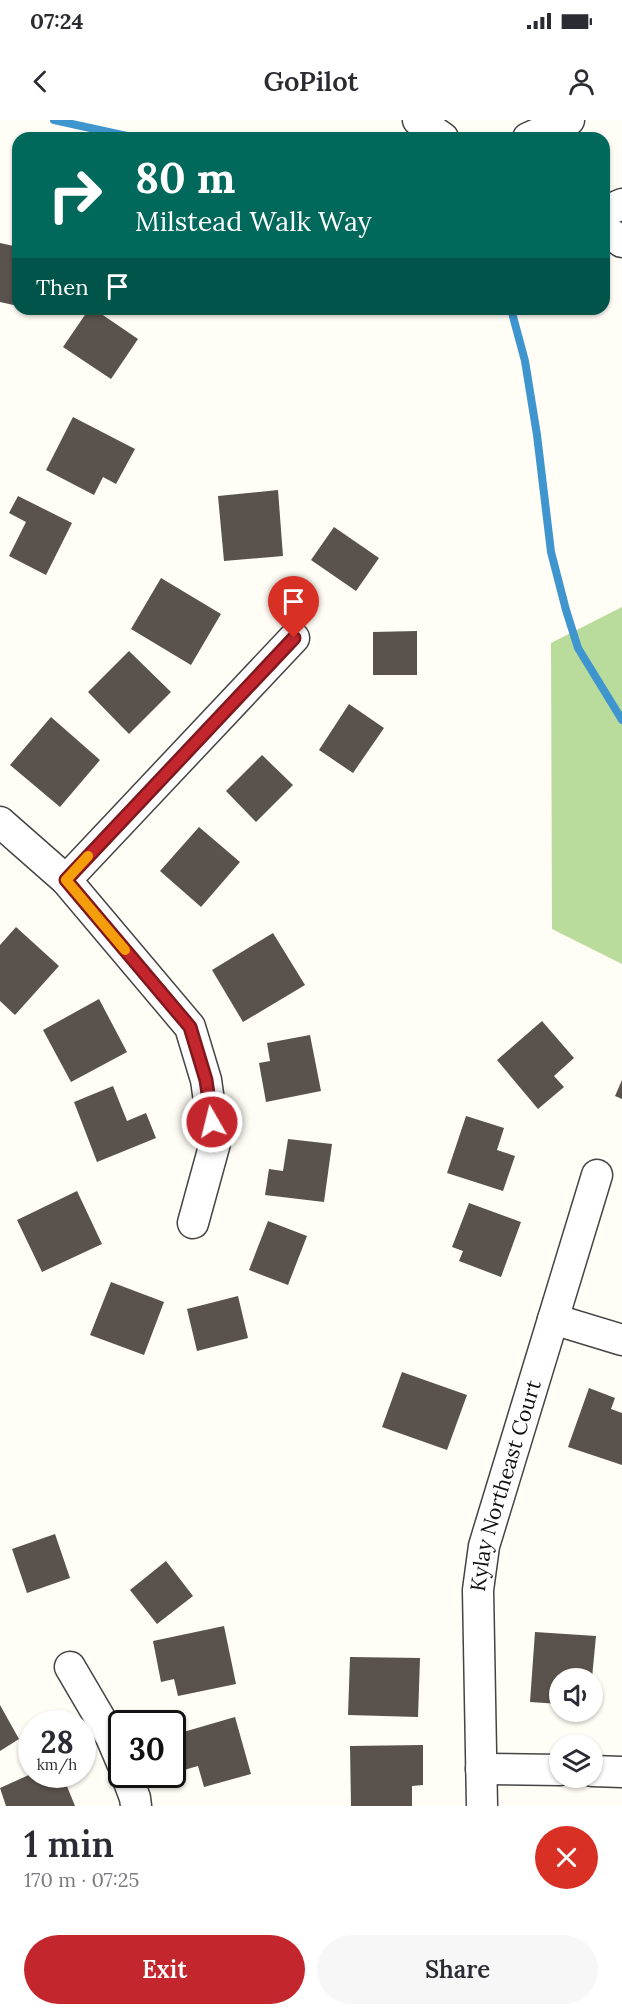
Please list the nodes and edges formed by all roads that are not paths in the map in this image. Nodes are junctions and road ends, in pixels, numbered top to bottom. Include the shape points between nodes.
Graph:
1 (418, 120) edge
2 (569, 120) edge
3 (435, 132) edge
4 (542, 132) edge
5 (294, 638) dead end
6 (0, 822) edge
7 (66, 880) junction
8 (597, 1175) dead end
9 (193, 1223) dead end
10 (553, 1319) junction
11 (622, 1340) edge
12 (70, 1666) dead end
13 (108, 1732) edge
14 (481, 1769) junction
15 (549, 1770) edge
16 (603, 1771) edge
17 (622, 1772) edge
18 (131, 1788) edge
19 (136, 1806) edge
20 (482, 1806) edge

1 - 3 street
2 - 4 street
5 - 7 street
6 - 7 street
7 - 9 street via 190,1027 206,1080 215,1143
8 - 10 street, Kylay Northeast Court
10 - 11 street
10 - 14 street, Kylay Northeast Court via 484,1546 478,1590
12 - 13 street
14 - 15 street
14 - 20 street, Kylay Northeast Court
16 - 17 street
18 - 19 street

